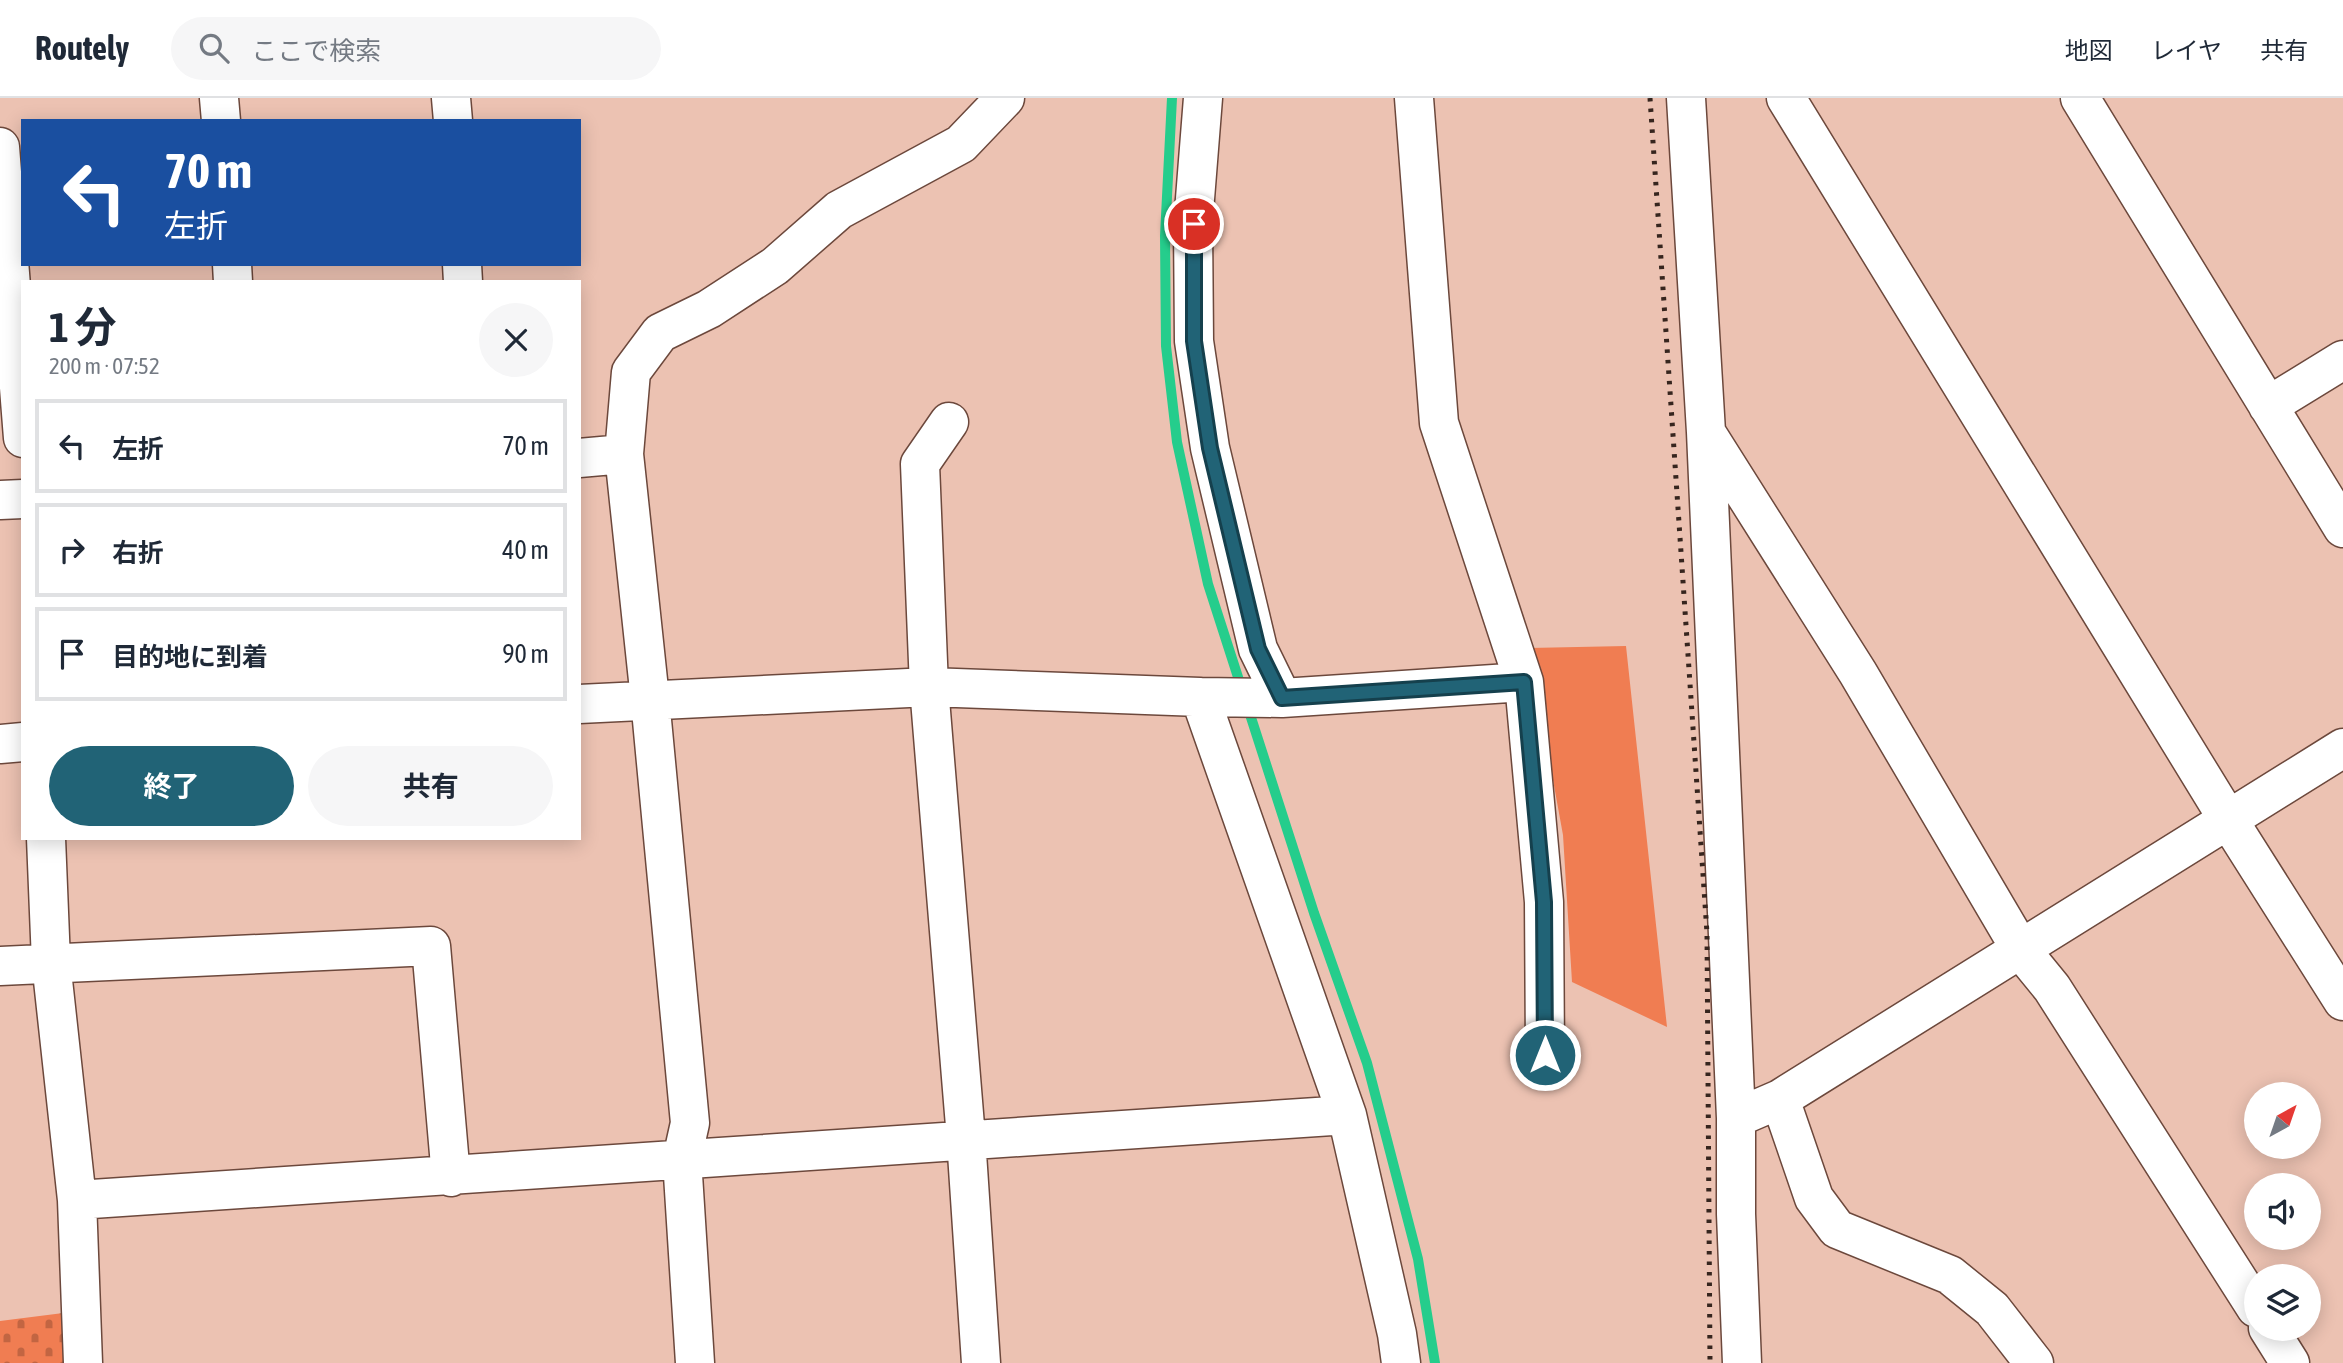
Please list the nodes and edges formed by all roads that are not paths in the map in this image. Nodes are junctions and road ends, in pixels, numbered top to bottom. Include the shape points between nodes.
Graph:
1 (219, 98) edge
2 (451, 98) edge
3 (1005, 98) edge
4 (1203, 98) edge
5 (1415, 98) edge
6 (1686, 98) edge
7 (1786, 98) edge
8 (2080, 98) edge
9 (221, 119) edge
10 (453, 119) edge
11 (0, 147) edge
12 (2343, 360) edge
13 (2268, 406) junction
14 (21, 413) edge
15 (949, 422) dead end
16 (1706, 432) junction
17 (624, 454) junction
18 (581, 458) edge
19 (21, 499) edge
20 (0, 500) edge
21 (2343, 528) edge
22 (1524, 682) junction
23 (929, 687) junction
24 (1209, 697) junction
25 (1275, 697) junction
26 (650, 699) junction
27 (581, 704) edge
28 (21, 742) edge
29 (0, 744) edge
30 (2343, 748) edge
31 (2229, 821) junction
32 (46, 840) edge
33 (2021, 950) junction
34 (51, 962) junction
35 (0, 966) edge
36 (2343, 1002) edge
37 (1545, 1055) dead end
38 (1780, 1099) junction
39 (1347, 1115) junction
40 (1736, 1118) junction
41 (966, 1139) junction
42 (682, 1159) junction
43 (451, 1177) junction
44 (77, 1200) junction
45 (2244, 1289) edge
46 (2276, 1341) edge
47 (83, 1363) edge
48 (695, 1363) edge
49 (981, 1363) edge
50 (1401, 1363) edge
51 (1742, 1363) edge
52 (2034, 1363) edge
53 (2290, 1363) edge

1 - 9 street
2 - 10 street
3 - 17 street via 961,144 839,210 775,266 709,309 660,333 631,372
4 - 25 street via 1194,224 1194,341 1210,448 1258,649
5 - 22 street via 1439,423
6 - 16 street
7 - 31 street
8 - 13 street
11 - 14 street
12 - 13 street
13 - 21 street
15 - 23 street via 920,464
16 - 33 street via 1858,673
16 - 40 street
17 - 18 street
17 - 26 street
19 - 20 street
22 - 25 street
22 - 37 street via 1544,902
23 - 24 street
23 - 26 street
23 - 41 street
24 - 25 street
24 - 39 street
26 - 27 street
26 - 42 street via 690,1123
28 - 29 street
30 - 31 street
31 - 33 street
31 - 36 street
32 - 34 street
33 - 38 street
33 - 45 street via 2053,988
34 - 35 street
34 - 43 street via 431,946
34 - 44 street
38 - 40 street
38 - 52 street via 1814,1198 1837,1229 1950,1275 1992,1309
39 - 41 street
39 - 50 street
40 - 51 street
41 - 42 street
41 - 49 street
42 - 43 street
42 - 48 street
43 - 44 street
44 - 47 street
46 - 53 street

